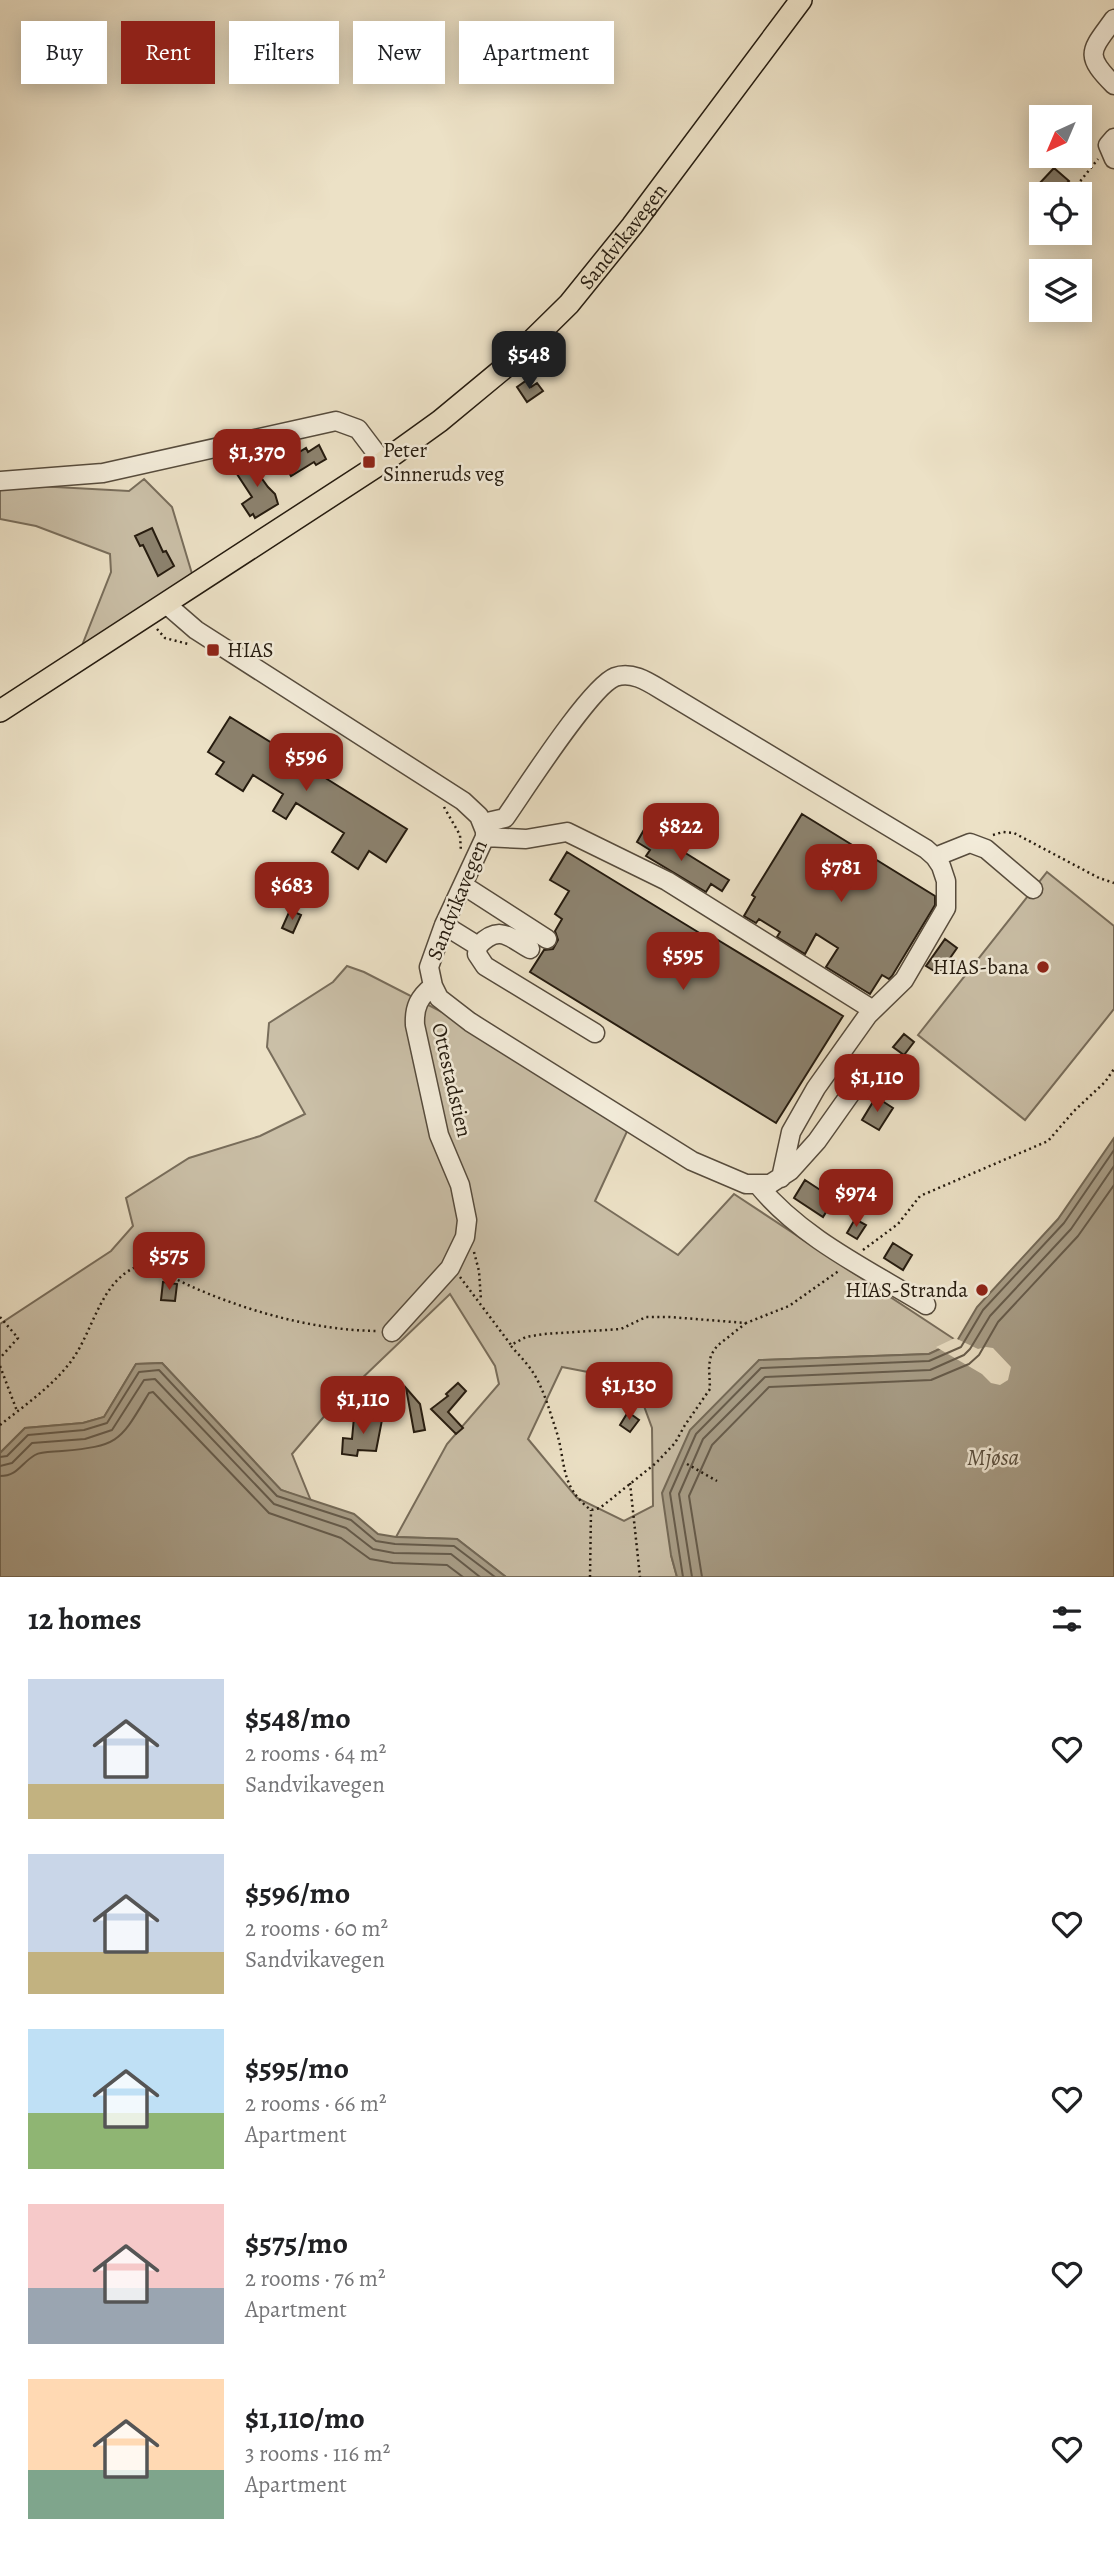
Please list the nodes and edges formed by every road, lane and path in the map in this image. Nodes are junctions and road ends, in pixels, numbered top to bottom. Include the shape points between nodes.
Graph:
1 (801, 0) edge
2 (1114, 19) edge
3 (1114, 85) edge
4 (1112, 147) edge
5 (1081, 182) edge
6 (383, 462) junction
7 (0, 481) edge
8 (166, 604) junction
9 (155, 627) dead end
10 (193, 646) dead end
11 (0, 711) edge
12 (443, 806) dead end
13 (484, 830) junction
14 (970, 843) junction
15 (461, 854) dead end
16 (935, 857) junction
17 (1114, 883) edge
18 (463, 885) junction
19 (1033, 889) dead end
20 (444, 925) junction
21 (547, 939) dead end
22 (478, 946) junction
23 (530, 949) dead end
24 (432, 986) junction
25 (873, 1010) junction
26 (595, 1033) dead end
27 (868, 1069) dead end
28 (1114, 1069) edge
29 (781, 1178) junction
30 (758, 1185) junction
31 (466, 1228) junction
32 (852, 1259) junction
33 (450, 1268) junction
34 (481, 1302) junction
35 (926, 1305) dead end
36 (0, 1317) edge
37 (746, 1323) junction
38 (392, 1332) joint
39 (510, 1345) junction
40 (0, 1358) edge
41 (0, 1366) edge
42 (17, 1411) junction
43 (0, 1425) edge
44 (687, 1464) dead end
45 (717, 1481) dead end
46 (631, 1483) junction
47 (592, 1510) junction
48 (590, 1577) edge
49 (640, 1577) edge

1 - 6 main road, Sandvikavegen via 569,303 496,375
2 - 3 street via 1092,52 1096,65
4 - 5 path
6 - 7 street via 358,429 336,421 103,473
6 - 8 main road, Sandvikavegen
8 - 11 main road, Sandvikavegen
8 - 13 street, Sandvikavegen via 196,630 463,801 480,816
9 - 10 path via 165,638
12 - 15 path via 460,835
13 - 16 street via 505,818 600,688 614,677 629,675 682,701
13 - 18 street, Sandvikavegen
13 - 25 street via 526,839 567,832 667,881
14 - 16 street
14 - 17 path via 1014,833
14 - 19 street via 986,849
16 - 25 street via 946,881 946,908 904,980
18 - 20 street, Sandvikavegen
18 - 21 street
20 - 22 street
20 - 24 street, Sandvikavegen via 430,961
22 - 23 street via 502,933
22 - 26 street via 477,954 485,966
24 - 30 street via 439,998 470,1022 692,1161 736,1181
24 - 31 street, Ottestadstien via 418,1002 415,1025 439,1135 464,1199
25 - 29 street via 797,1120
27 - 29 street via 817,1141
28 - 32 path via 1048,1141 920,1196 898,1224
29 - 30 street
30 - 32 street via 776,1208
31 - 33 street, Ottestadstien
31 - 34 path via 480,1271
32 - 35 street
32 - 37 path via 789,1306
33 - 34 path
33 - 38 street, Ottestadstien
34 - 39 path
36 - 40 path via 18,1338
37 - 39 path via 646,1317 621,1328 544,1334
37 - 46 path via 711,1355 710,1389 675,1443
38 - 42 path via 339,1330 248,1308 144,1264 133,1267 114,1284 72,1360
39 - 47 path via 534,1373 557,1431 570,1488
41 - 42 path
42 - 43 path
44 - 45 path
46 - 47 path
46 - 49 path
47 - 48 path

